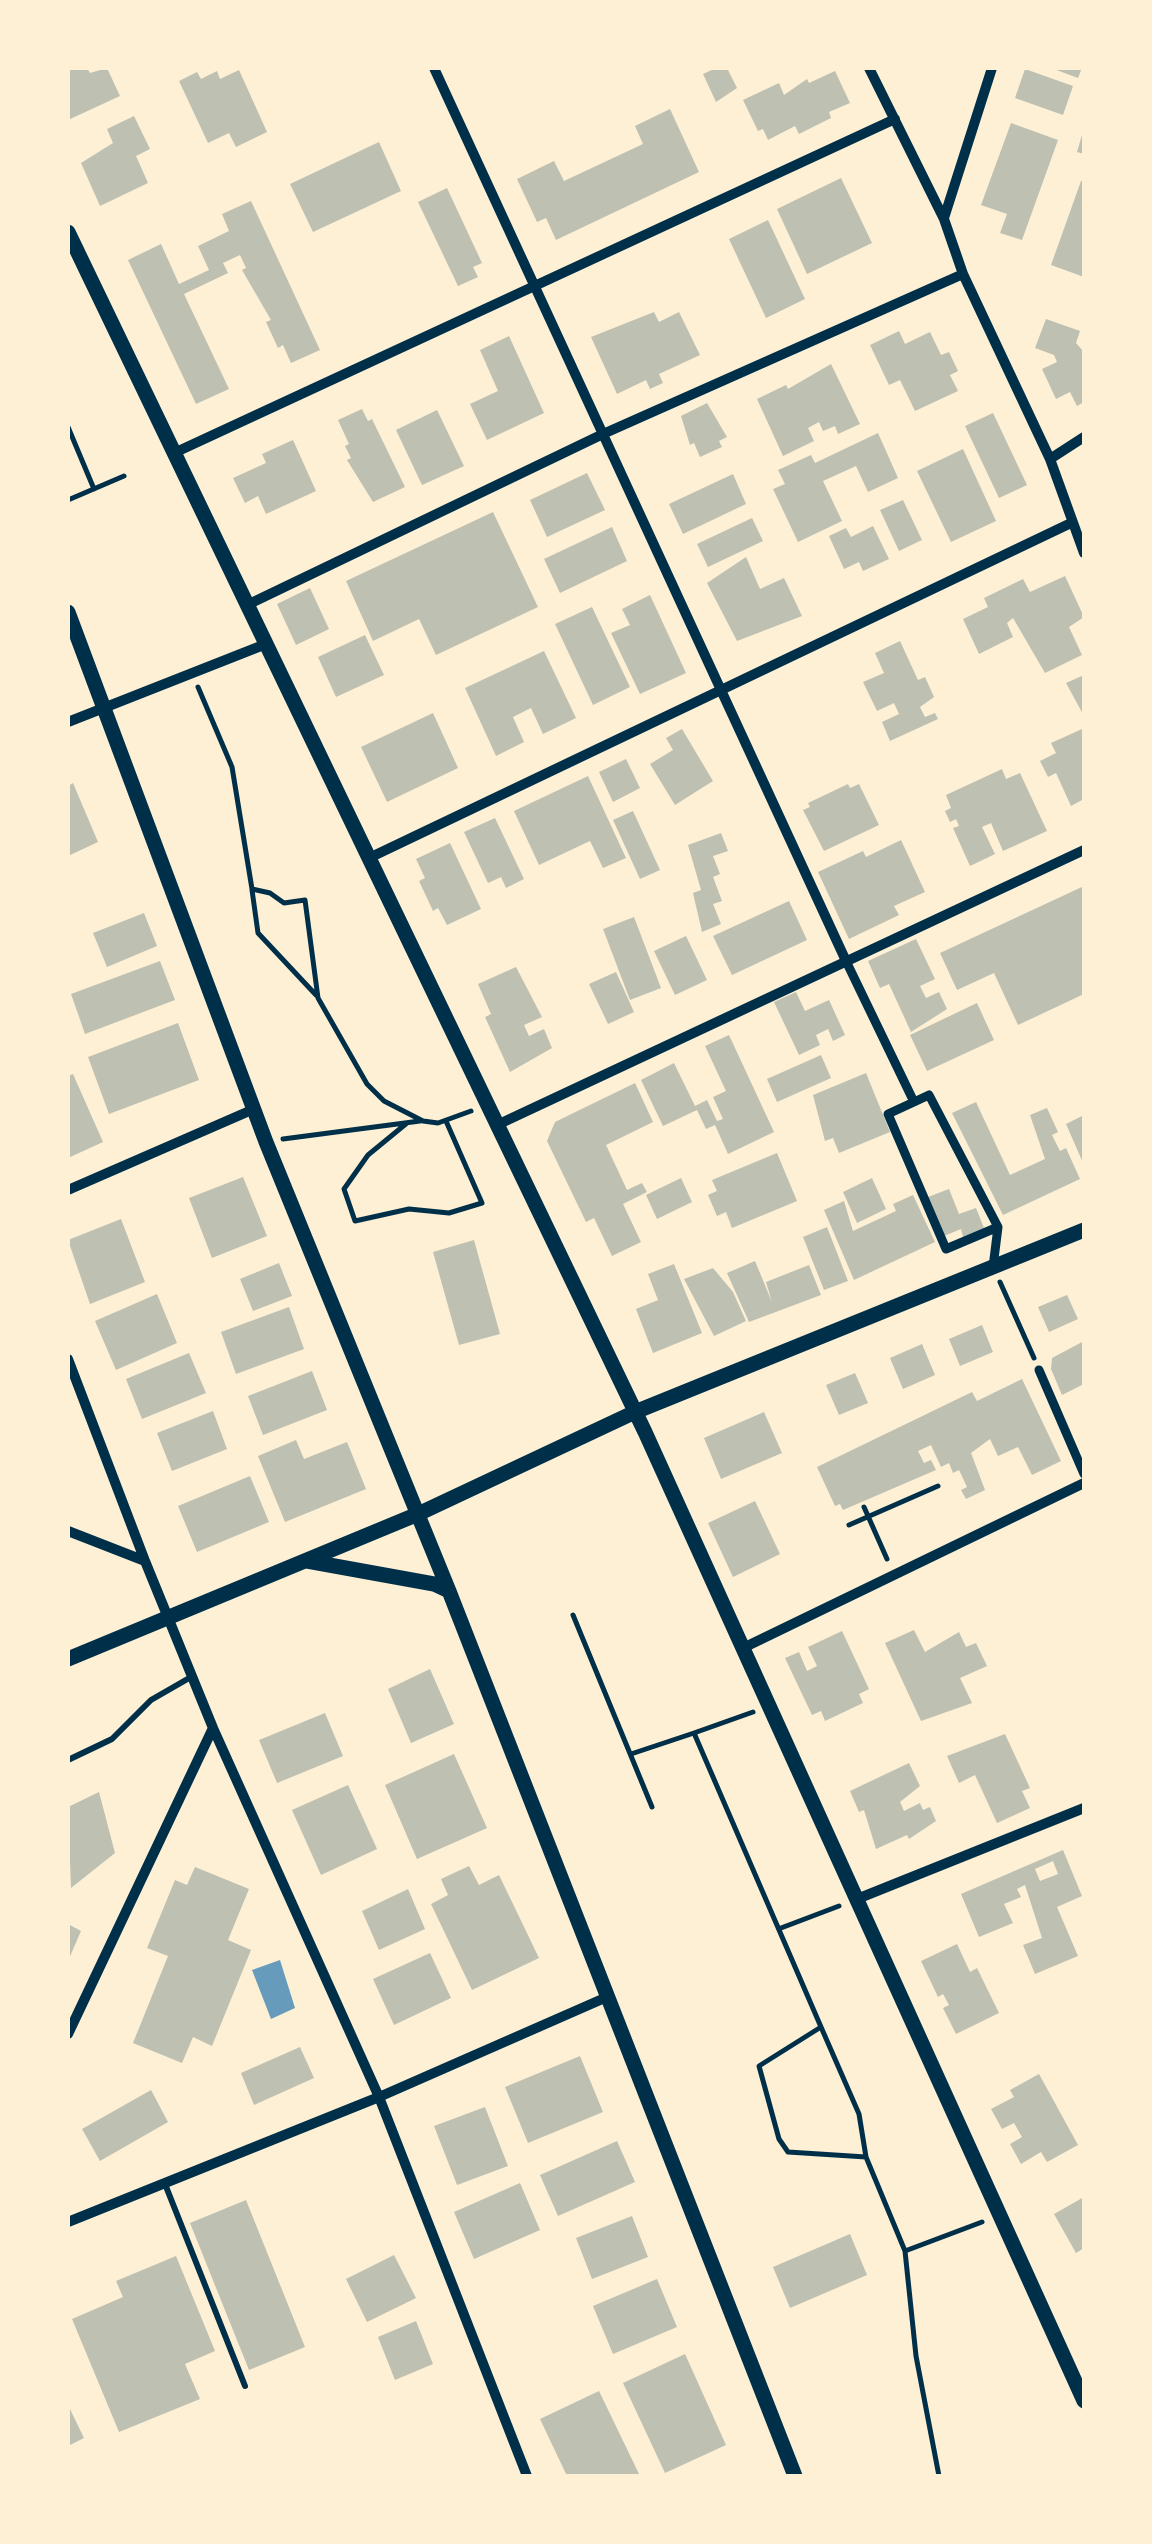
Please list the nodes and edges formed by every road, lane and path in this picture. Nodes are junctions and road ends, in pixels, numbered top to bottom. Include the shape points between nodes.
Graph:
1 (434, 68) edge
2 (868, 68) edge
3 (992, 68) edge
4 (895, 119) junction
5 (944, 219) junction
6 (68, 232) edge
7 (963, 274) junction
8 (535, 286) junction
9 (68, 427) edge
10 (604, 434) junction
11 (1084, 437) edge
12 (174, 453) junction
13 (1050, 458) junction
14 (124, 476) dead end
15 (94, 489) junction
16 (68, 500) edge
17 (1071, 523) junction
18 (1084, 552) edge
19 (247, 604) junction
20 (68, 612) edge
21 (266, 644) junction
22 (193, 674) junction
23 (722, 691) junction
24 (102, 707) junction
25 (68, 722) edge
26 (1084, 850) edge
27 (369, 858) junction
28 (252, 889) junction
29 (846, 961) junction
30 (318, 998) junction
31 (914, 1102) junction
32 (488, 1105) junction
33 (254, 1109) junction
34 (446, 1120) junction
35 (423, 1121) junction
36 (408, 1123) junction
37 (497, 1124) junction
38 (266, 1142) junction
39 (68, 1190) edge
40 (998, 1227) junction
41 (1084, 1230) edge
42 (994, 1266) junction
43 (68, 1358) edge
44 (1039, 1370) joint
45 (635, 1412) junction
46 (1084, 1474) edge
47 (1084, 1484) edge
48 (938, 1486) dead end
49 (864, 1507) dead end
50 (418, 1514) junction
51 (868, 1517) junction
52 (849, 1526) dead end
53 (68, 1532) edge
54 (145, 1560) junction
55 (305, 1561) junction
56 (894, 1575) junction
57 (450, 1591) junction
58 (573, 1615) dead end
59 (169, 1616) junction
60 (743, 1648) junction
61 (68, 1659) edge
62 (192, 1676) junction
63 (769, 1706) junction
64 (212, 1728) junction
65 (694, 1733) junction
66 (631, 1754) junction
67 (68, 1760) edge
68 (652, 1807) dead end
69 (1084, 1808) edge
70 (857, 1899) junction
71 (782, 1928) junction
72 (607, 1997) junction
73 (821, 2027) junction
74 (68, 2034) edge
75 (379, 2097) junction
76 (866, 2157) junction
77 (164, 2183) junction
78 (998, 2216) junction
79 (68, 2222) edge
80 (906, 2252) junction
81 (244, 2386) dead end
82 (1084, 2401) edge
83 (528, 2476) edge
84 (795, 2476) edge
85 (939, 2476) edge

1 - 8 street
2 - 4 street
3 - 5 street
4 - 5 street
4 - 8 street
5 - 7 street
6 - 12 street
7 - 10 street
7 - 13 street
8 - 10 street
8 - 12 street
9 - 15 path
10 - 19 street
10 - 23 street
11 - 13 street
12 - 19 street
13 - 17 street
14 - 15 path
15 - 16 path
17 - 18 street
17 - 23 street
19 - 21 street
20 - 24 street
21 - 22 street
21 - 27 street
22 - 24 street
22 - 28 path via 232,767
23 - 27 street
23 - 29 street
24 - 25 street
24 - 33 street
26 - 29 street
27 - 32 street
28 - 30 path via 258,933
28 - 30 path via 284,903 305,900
29 - 31 street
29 - 37 street
30 - 35 path via 367,1084
31 - 40 street via 929,1096
31 - 40 street via 888,1114 946,1249
32 - 34 path
32 - 37 street
33 - 38 street
33 - 39 street
34 - 35 path
34 - 36 path via 482,1203 450,1213 409,1209 355,1222 344,1189 368,1155
35 - 36 path
36 - 38 path
37 - 45 street
38 - 50 street
40 - 42 street
41 - 42 street
42 - 44 path
42 - 45 street
43 - 54 street
44 - 46 street
45 - 50 street
45 - 60 street
47 - 56 street
48 - 51 path
49 - 51 path
50 - 55 street
50 - 57 street
51 - 52 path
51 - 56 path
53 - 54 street
54 - 59 street
55 - 57 street
55 - 59 street
56 - 60 street
57 - 72 street
58 - 66 path
59 - 61 street
59 - 62 street
60 - 63 street
62 - 64 street
62 - 67 lane via 151,1700 112,1740
63 - 65 path
63 - 70 street
64 - 74 street
64 - 75 street
65 - 66 path
65 - 71 path
66 - 68 path
69 - 70 street
70 - 71 path
70 - 78 street
71 - 73 path
72 - 75 street
72 - 84 street
73 - 76 path via 859,2114
73 - 76 path via 759,2066 779,2140 803,2156
75 - 77 street
75 - 83 street
76 - 80 path
77 - 79 street
77 - 81 lane
78 - 80 path
78 - 82 street
80 - 85 path via 916,2356

